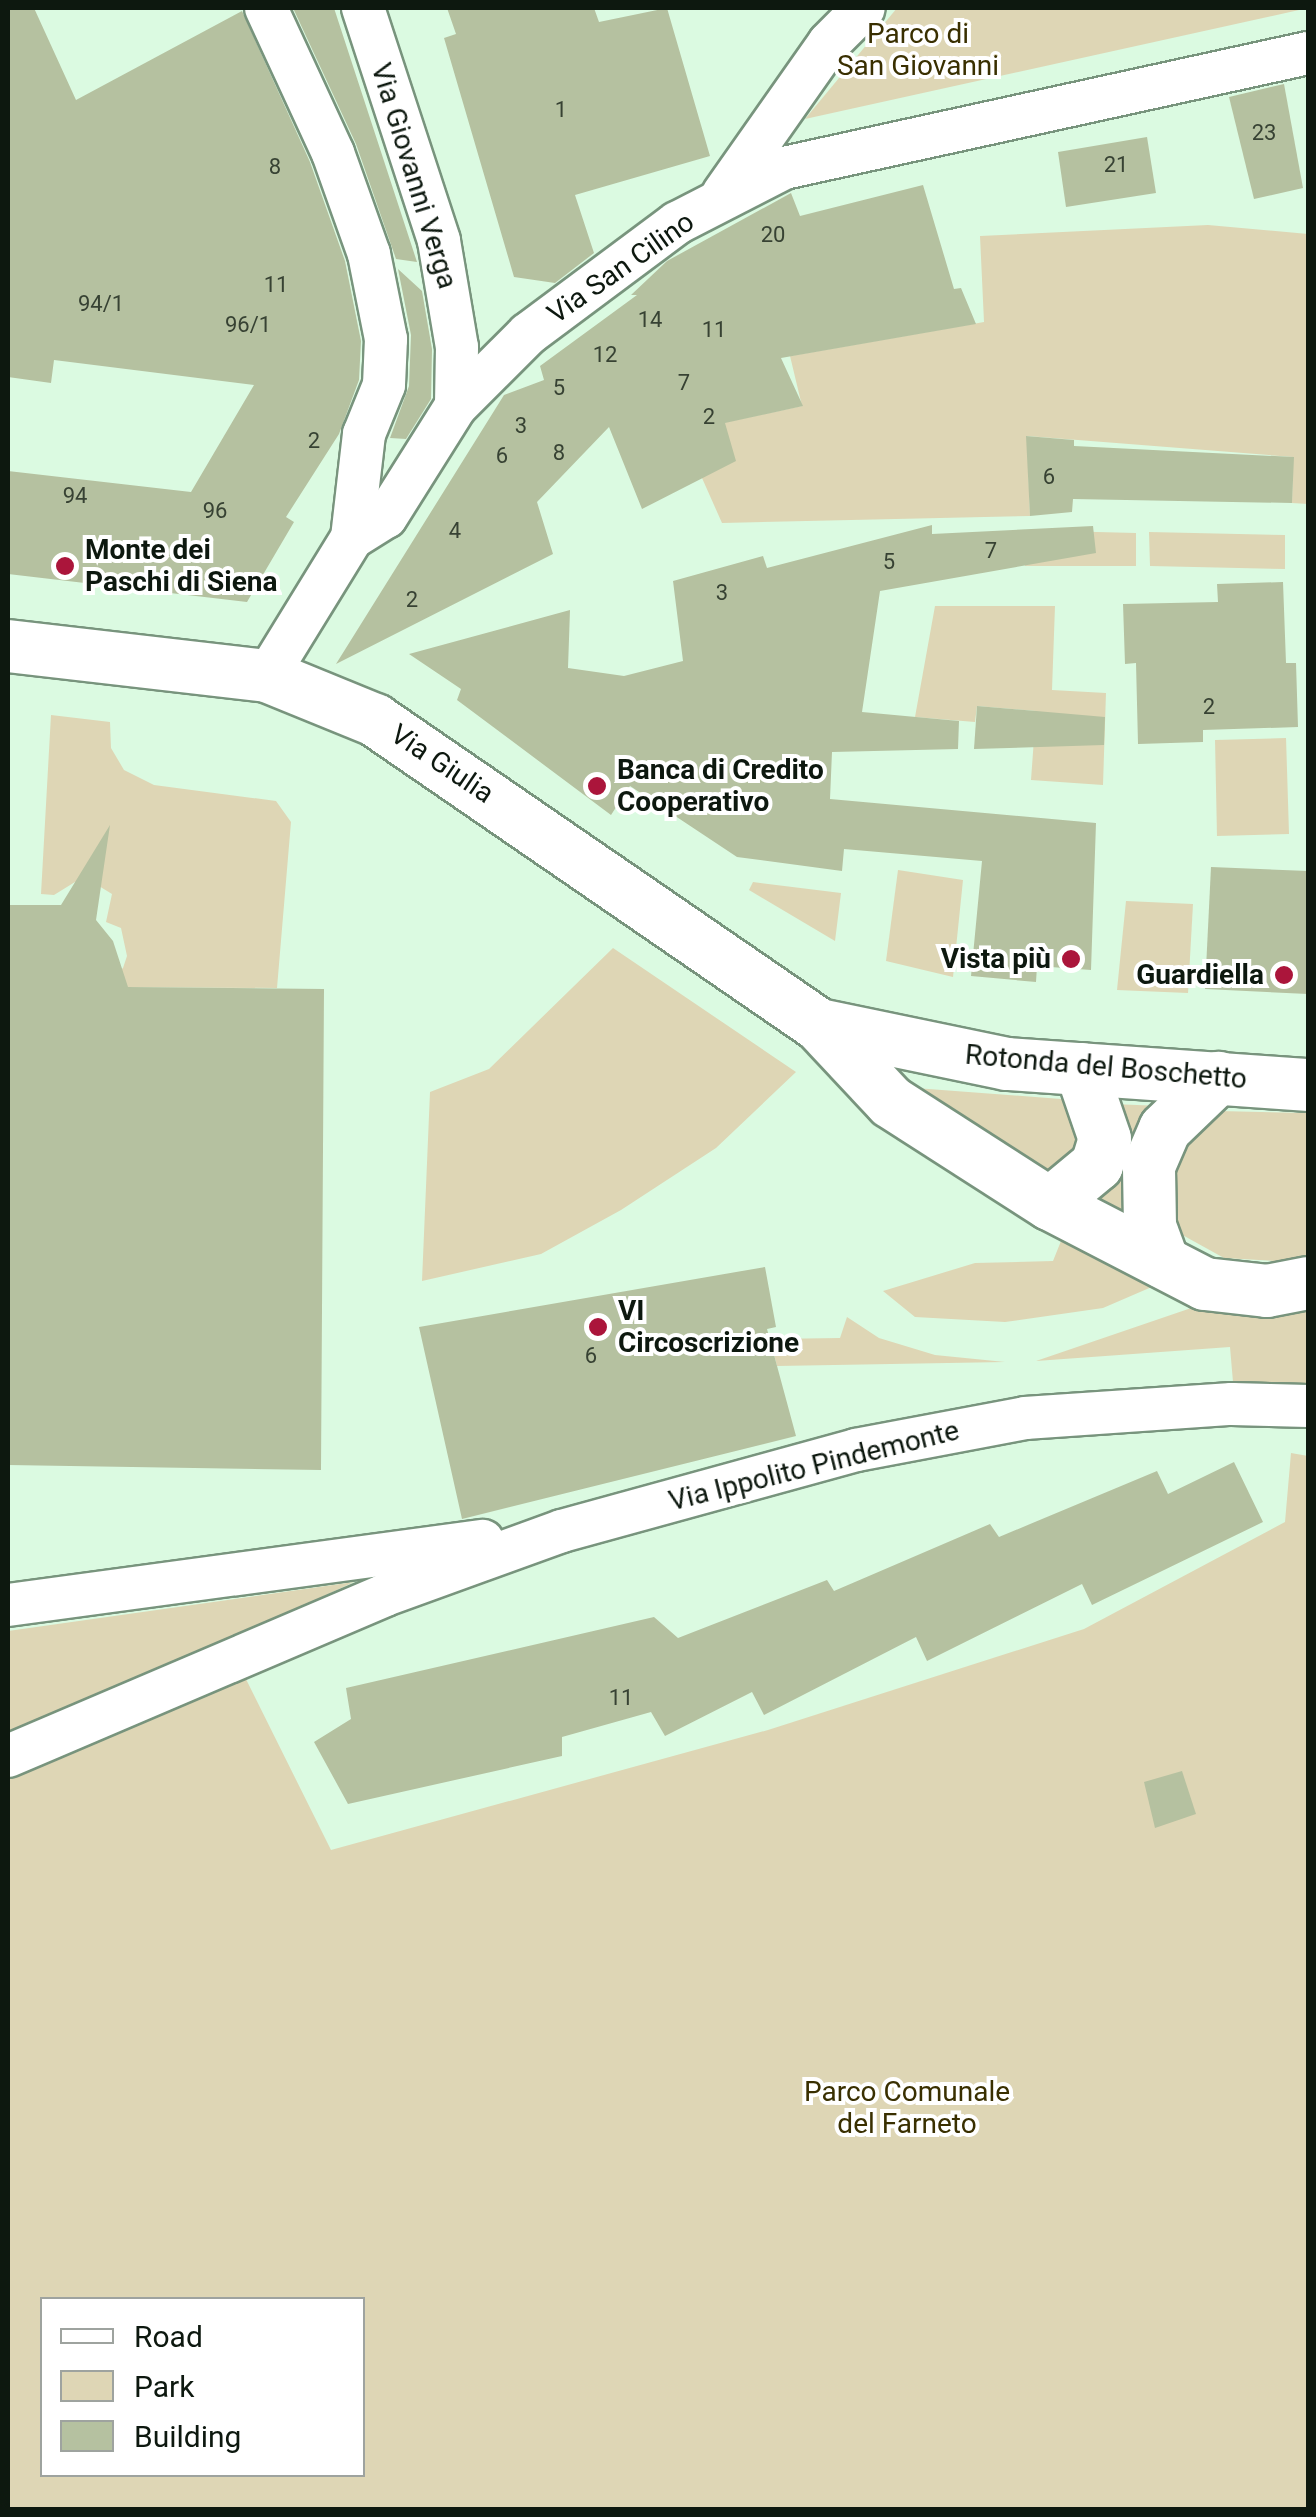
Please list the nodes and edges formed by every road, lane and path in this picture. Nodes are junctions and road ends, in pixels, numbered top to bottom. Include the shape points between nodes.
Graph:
1 (266, 8) edge
2 (363, 8) edge
3 (864, 8) edge
4 (1308, 53) edge
5 (717, 202) junction
6 (456, 406) junction
7 (352, 538) junction
8 (8, 646) edge
9 (268, 676) junction
10 (820, 1025) junction
11 (1081, 1069) junction
12 (1218, 1078) junction
13 (1308, 1084) edge
14 (1050, 1204) junction
15 (1163, 1262) junction
16 (1308, 1283) edge
17 (1308, 1406) edge
18 (562, 1530) junction
19 (8, 1605) edge
20 (8, 1756) edge

1 - 7 street via 370,254 386,339 384,385 364,434
2 - 6 street, Via Giovanni Verga via 440,241 456,347
3 - 5 street via 829,43
4 - 5 street, Via San Cilino via 784,168
5 - 6 street, Via San Cilino via 677,223 528,334
6 - 7 street, Via San Cilino via 386,516
7 - 9 street, Via San Cilino
8 - 9 street, Via Giulia
9 - 10 street, Via Giulia via 375,720 421,748
10 - 11 street, Rotonda del Boschetto via 881,1043
10 - 14 street via 891,1102
11 - 12 street, Rotonda del Boschetto
11 - 14 street via 1105,1139 1097,1166
12 - 13 street, Rotonda del Boschetto
12 - 15 street via 1165,1128 1149,1166 1150,1226
14 - 15 street
15 - 16 street via 1205,1284 1266,1292
17 - 18 street, Via Ippolito Pindemonte via 1232,1404 1024,1418 856,1450
18 - 19 street, Via Ippolito Pindemonte
18 - 20 street, Via Ippolito Pindemonte via 385,1595

